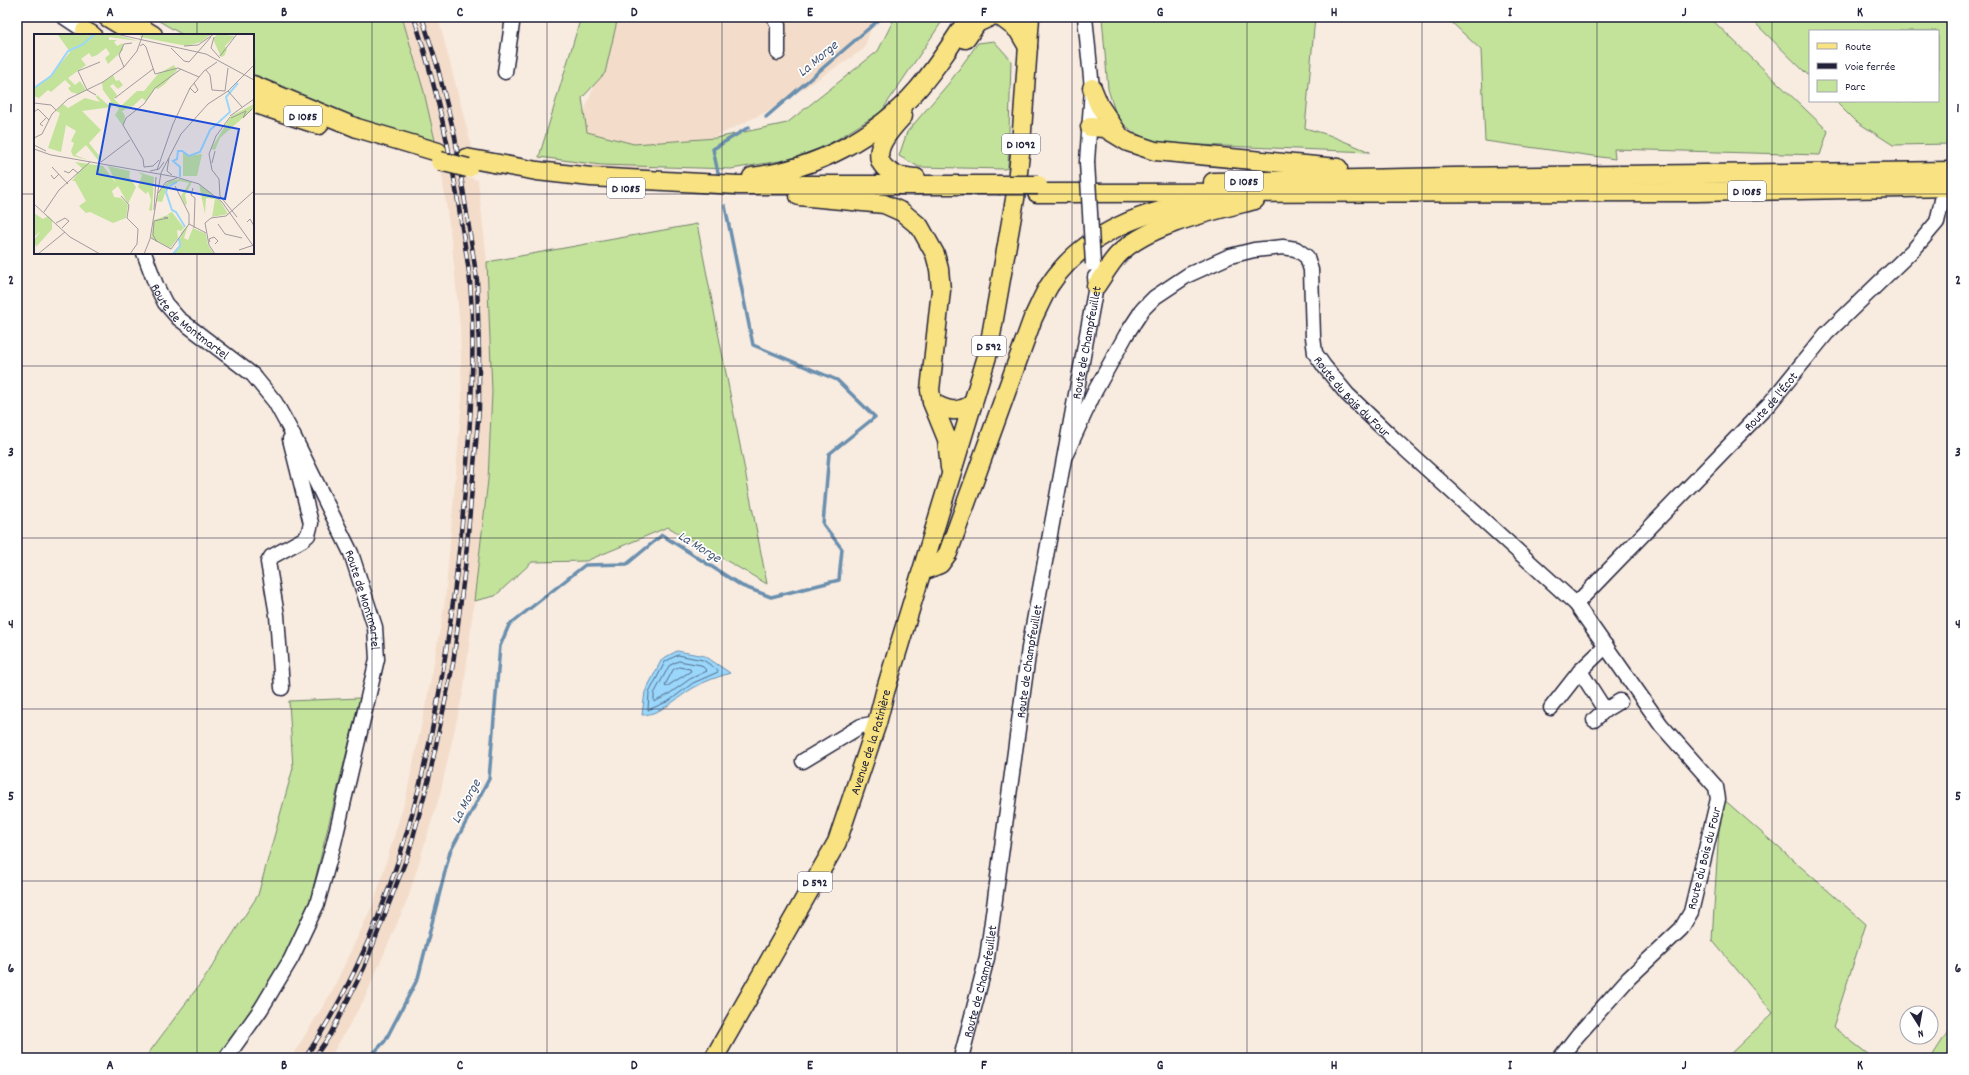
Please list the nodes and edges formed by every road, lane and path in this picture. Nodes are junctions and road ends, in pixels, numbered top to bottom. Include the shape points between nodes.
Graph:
1 (64, 17) edge
2 (107, 17) edge
3 (124, 17) edge
4 (128, 17) edge
5 (513, 17) edge
6 (774, 17) edge
7 (969, 17) edge
8 (990, 17) edge
9 (1001, 17) edge
10 (1030, 17) edge
11 (1085, 17) edge
12 (87, 34) edge
13 (135, 34) edge
14 (151, 34) edge
15 (152, 34) edge
16 (1028, 47) junction
17 (778, 53) dead end
18 (505, 72) dead end
19 (254, 85) edge
20 (1092, 88) junction
21 (254, 94) edge
22 (254, 104) edge
23 (1090, 127) junction
24 (354, 136) junction
25 (1121, 137) junction
26 (439, 156) junction
27 (467, 163) junction
28 (1952, 171) edge
29 (1450, 176) junction
30 (668, 182) junction
31 (1948, 187) edge
32 (998, 189) junction
33 (1037, 189) junction
34 (1300, 194) junction
35 (784, 195) junction
36 (1015, 199) joint
37 (1258, 199) junction
38 (144, 254) edge
39 (1096, 286) junction
40 (932, 402) junction
41 (973, 404) junction
42 (291, 431) junction
43 (1066, 454) junction
44 (950, 482) junction
45 (923, 570) junction
46 (1576, 604) junction
47 (1606, 646) junction
48 (1580, 671) junction
49 (282, 688) dead end
50 (1620, 701) dead end
51 (1551, 708) dead end
52 (1605, 710) junction
53 (1594, 720) dead end
54 (877, 723) junction
55 (803, 761) dead end
56 (226, 1058) edge
57 (714, 1058) edge
58 (961, 1058) edge
59 (1560, 1058) edge

1 - 12 street
2 - 13 main road
3 - 14 main road
4 - 15 main road
5 - 18 street
6 - 17 street via 778,25
7 - 30 main road via 946,54 917,90 886,120 840,151 774,174 738,179
8 - 32 main road via 977,23 926,93 891,129 881,143 879,153 885,168 895,174
9 - 16 main road via 1018,30
10 - 16 main road, D 1092
11 - 20 street, Route de Champfeuillet
16 - 36 main road, D 1092
19 - 26 main road, D 1085 via 357,128
20 - 23 street, Route de Champfeuillet
20 - 25 main road via 1106,117
21 - 24 main road, D 1085
22 - 24 main road
23 - 25 main road via 1105,128
23 - 39 street, Route de Champfeuillet, bridge via 1087,162
24 - 26 main road, D 1085
25 - 29 main road via 1155,151 1276,164
26 - 27 main road, D 1085, bridge
27 - 30 main road, D 1085 via 591,177
27 - 35 main road, D 1085 via 535,179 590,186
28 - 29 main road, D 1085
29 - 33 main road, D 1085
30 - 32 main road, D 1085
31 - 34 main road, D 1085 via 1696,192
31 - 46 street, Route de l'Écot via 1937,222 1915,248 1826,334 1770,403
32 - 33 main road, D 1085
32 - 35 main road, D 1085
33 - 34 main road, D 1085
34 - 37 main road
35 - 40 main road via 884,204 902,212 920,227 935,254 941,290 930,390
36 - 41 main road, D 592 via 988,353
37 - 39 main road via 1197,216 1144,236 1118,255
37 - 45 main road via 1196,204 1160,211 1125,223 1102,235 1066,264 1049,286 1033,318 948,553 940,564
38 - 42 street, Route de Montmartel via 165,303 178,318 253,375 271,397
39 - 43 street, Route de Champfeuillet
40 - 41 main road via 943,410 957,410
40 - 44 main road via 947,439
41 - 44 main road, Avenue de la Patinière / D 592
42 - 49 street via 292,452 311,523 308,534 302,540 271,557 268,562 277,615
42 - 56 street, Route de Montmartel via 351,553 375,628 377,659 317,904 291,959 261,1009
43 - 46 street, Route du Bois du Four via 1095,391 1123,341 1143,310 1155,297 1188,275 1230,256 1254,250 1296,249 1307,257 1311,270 1313,337 1316,353 1324,366 1347,394 1395,440
43 - 58 street, Route de Champfeuillet via 1029,648 987,958
44 - 45 main road, Avenue de la Patinière / D 592
45 - 54 main road, Avenue de la Patinière / D 592
46 - 47 street, Route du Bois du Four
47 - 48 street
47 - 59 street, Route du Bois du Four via 1661,725 1716,787 1718,799 1691,912 1681,929 1629,978
48 - 51 street
48 - 52 street
50 - 52 street
52 - 53 street
54 - 55 street via 861,726
54 - 57 main road, Avenue de la Patinière / D 592 via 837,842

